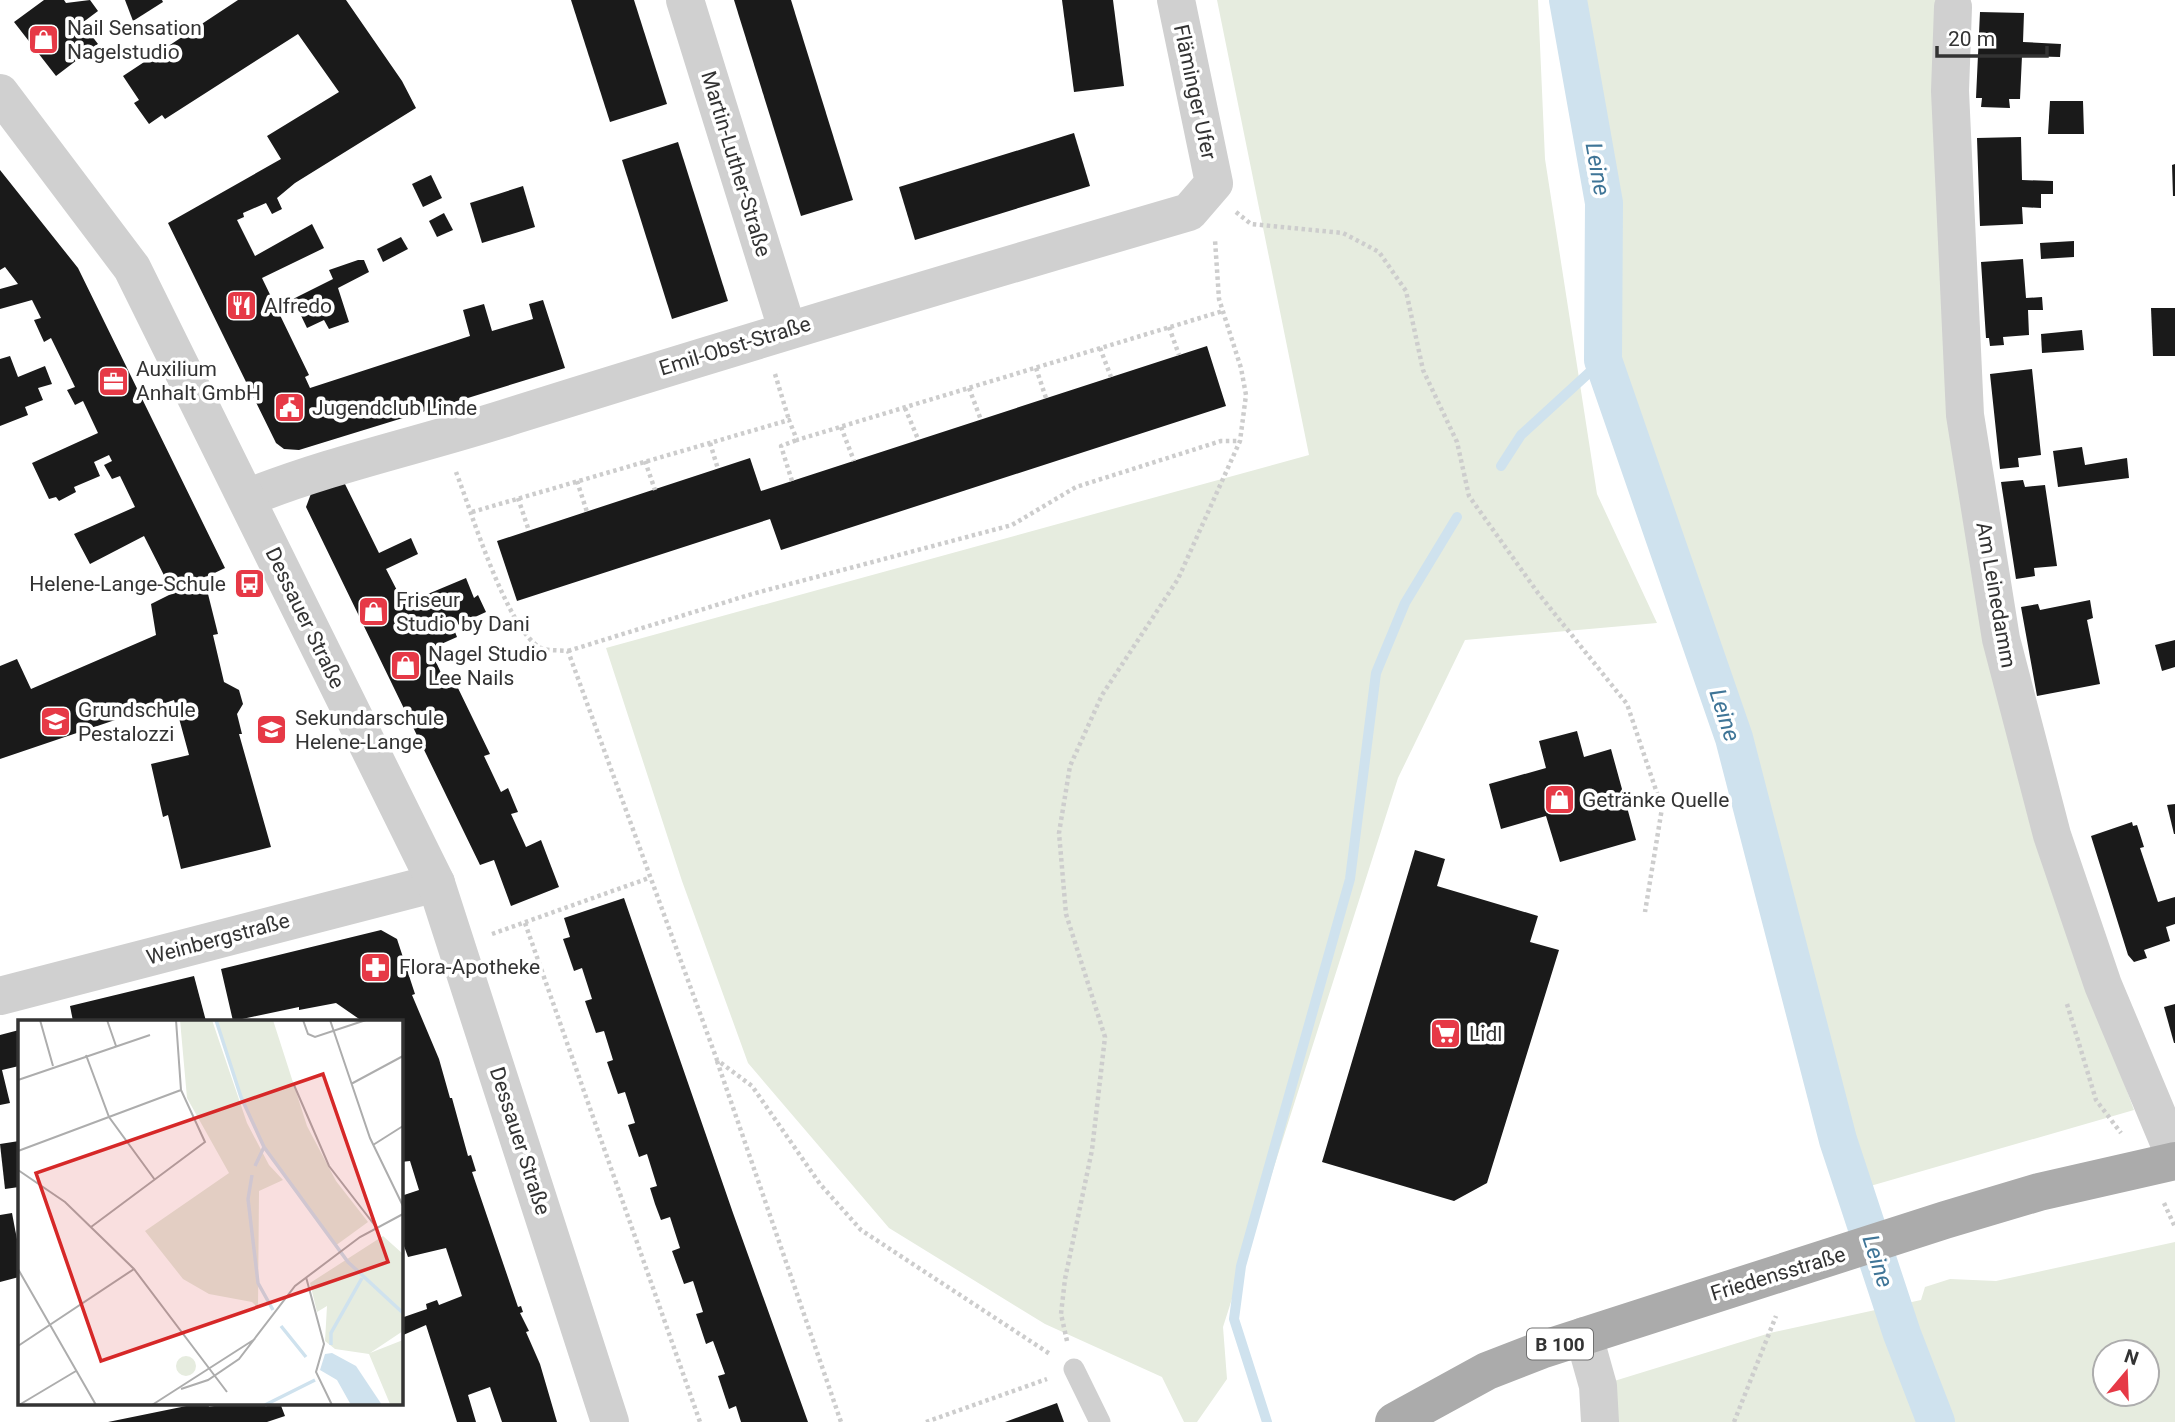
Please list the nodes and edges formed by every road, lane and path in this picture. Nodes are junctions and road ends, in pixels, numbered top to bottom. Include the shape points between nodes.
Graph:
1 (685, 0) edge
2 (1176, 0) edge
3 (1953, 7) dead end
4 (0, 93) edge
5 (1210, 187) junction
6 (1223, 311) junction
7 (1170, 327) junction
8 (776, 333) junction
9 (1100, 348) junction
10 (1179, 355) dead end
11 (1036, 368) junction
12 (1111, 377) dead end
13 (969, 388) junction
14 (1046, 398) dead end
15 (905, 408) junction
16 (789, 419) junction
17 (981, 420) dead end
18 (842, 427) junction
19 (442, 438) junction
20 (918, 439) dead end
21 (797, 440) junction
22 (1240, 442) junction
23 (710, 443) junction
24 (645, 461) junction
25 (854, 461) dead end
26 (718, 469) dead end
27 (577, 481) junction
28 (792, 481) dead end
29 (655, 490) dead end
30 (247, 498) junction
31 (518, 498) junction
32 (472, 512) junction
33 (587, 512) dead end
34 (529, 531) dead end
35 (568, 651) junction
36 (649, 878) junction
37 (436, 883) junction
38 (1646, 912) dead end
39 (525, 923) junction
40 (458, 946) junction
41 (0, 996) edge
42 (717, 1060) junction
43 (2175, 1159) edge
44 (1793, 1270) junction
45 (1584, 1336) junction
46 (1074, 1370) junction
47 (610, 1422) edge
48 (700, 1422) edge
49 (841, 1422) edge
50 (926, 1422) edge
51 (1100, 1422) edge
52 (1394, 1422) edge
53 (1600, 1422) edge
54 (1734, 1422) edge

1 - 8 street, Martin-Luther-Straße
2 - 5 street, Fläminger Ufer
3 - 43 street, Am Leinedamm via 1950,91 1965,415 2001,639 2053,835 2094,960
4 - 30 street, Dessauer Straße via 132,268
5 - 6 path
5 - 8 street, Emil-Obst-Straße via 1189,212
5 - 38 path via 1251,223 1343,233 1379,252 1406,291 1423,370 1457,442 1469,496 1626,704 1662,808
6 - 7 path
6 - 22 path via 1246,395
7 - 9 path
7 - 10 path
8 - 16 path
8 - 19 street, Emil-Obst-Straße
9 - 11 path
9 - 12 path
11 - 13 path
11 - 14 path
13 - 15 path
13 - 17 path
15 - 18 path
15 - 20 path
16 - 21 path
16 - 23 path
18 - 21 path
18 - 25 path
19 - 30 street, Emil-Obst-Straße via 309,473
19 - 32 path
21 - 28 path via 781,446
22 - 35 path via 1221,441 1076,487 1012,525 752,594
22 - 46 path via 1178,579 1102,695 1070,766 1059,833 1066,914 1105,1037 1092,1150 1061,1314
23 - 24 path
23 - 26 path
24 - 27 path
24 - 29 path
27 - 31 path
27 - 33 path
30 - 37 street, Dessauer Straße
31 - 32 path
31 - 34 path
32 - 35 path via 521,631 542,648
35 - 36 path
36 - 39 path
36 - 42 path
37 - 40 street, Dessauer Straße
37 - 41 street, Weinbergstraße
39 - 40 path
39 - 48 path
40 - 47 street, Dessauer Straße
42 - 46 path via 752,1086 820,1184 861,1230
42 - 49 path
43 - 44 main road, Friedensstraße / B 100 via 2039,1192
44 - 45 main road, Friedensstraße / B 100
44 - 54 path
45 - 52 main road, Friedensstraße / B 100 via 1486,1371
45 - 53 street via 1598,1386
46 - 50 path
46 - 51 lane

